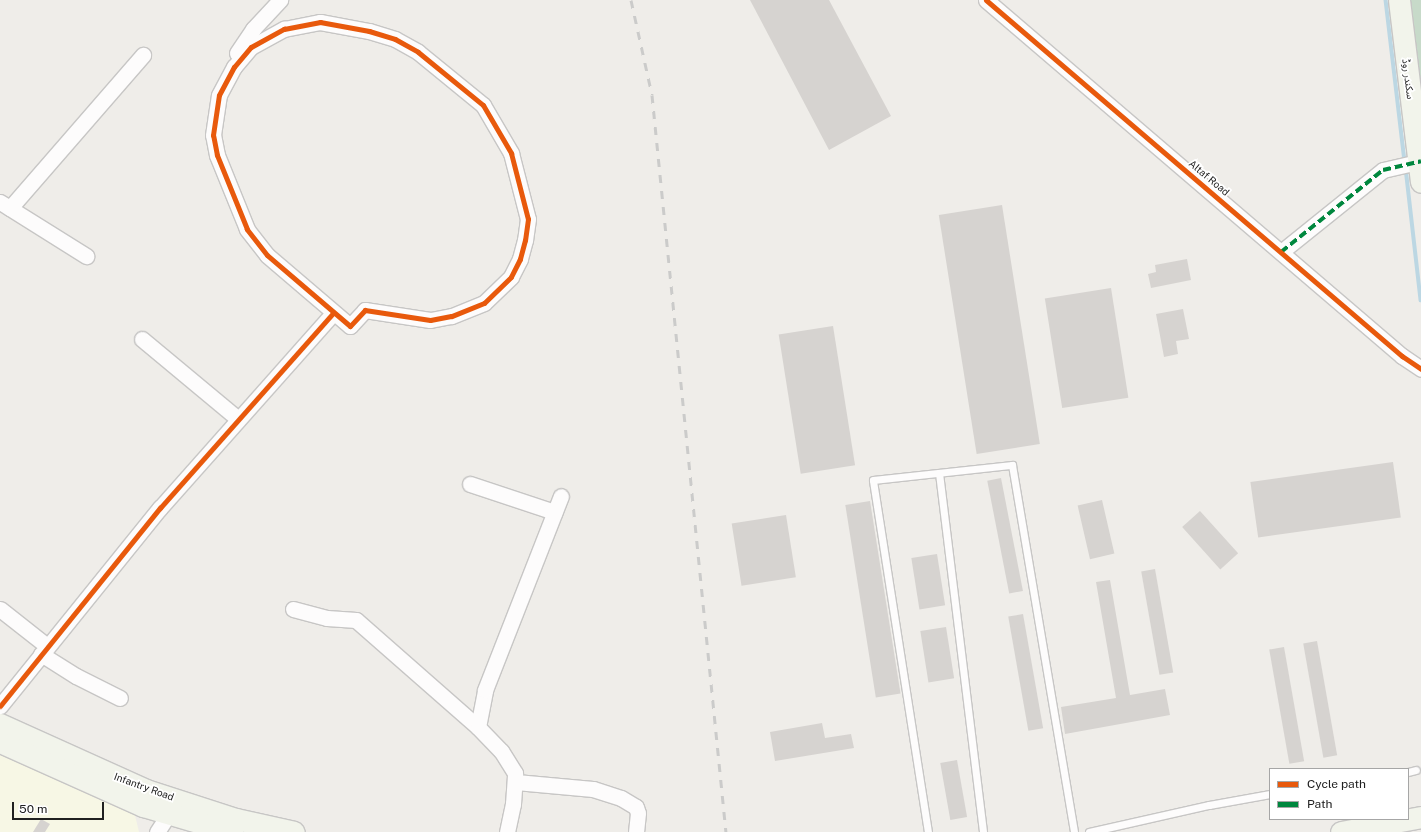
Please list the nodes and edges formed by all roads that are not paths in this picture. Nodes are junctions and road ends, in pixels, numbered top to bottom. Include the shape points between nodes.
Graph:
1 (280, 0) edge
2 (986, 0) edge
3 (1398, 0) edge
4 (143, 55) dead end
5 (228, 76) junction
6 (1420, 161) edge
7 (1421, 182) edge
8 (5, 205) edge
9 (1281, 252) junction
10 (86, 256) dead end
11 (333, 313) junction
12 (142, 339) dead end
13 (1420, 368) edge
14 (238, 419) junction
15 (939, 473) junction
16 (470, 484) dead end
17 (561, 496) dead end
18 (554, 512) junction
19 (0, 609) edge
20 (293, 609) dead end
21 (44, 650) junction
22 (120, 698) dead end
23 (0, 706) edge
24 (0, 724) edge
25 (478, 727) junction
26 (0, 742) edge
27 (1416, 770) dead end
28 (1409, 772) edge
29 (516, 782) junction
30 (1269, 794) edge
31 (162, 824) edge
32 (1420, 826) edge
33 (232, 832) edge
34 (294, 832) edge
35 (507, 832) edge
36 (636, 832) edge
37 (928, 832) edge
38 (983, 832) edge
39 (1074, 832) edge
40 (1089, 832) edge
41 (1341, 832) edge

1 - 5 street via 253,30 228,69
2 - 9 street, Altaf Road
3 - 6 main road, سکندر روڈ
4 - 8 street
5 - 11 street via 219,95 214,135 234,201 247,229 268,255
5 - 11 street via 251,47 284,29 320,22 369,30 395,38 440,68 483,105 511,153 528,218 525,240 520,259 511,277 484,303 451,316 430,320 365,310 350,326
6 - 7 main road, سکندر روڈ
6 - 9 street via 1383,170
8 - 10 street
9 - 13 street, Altaf Road
11 - 14 street
12 - 14 street
14 - 21 street via 160,508
15 - 37 lane via 873,480
15 - 38 lane
15 - 39 lane via 1012,465
16 - 18 street
17 - 18 street
18 - 25 street via 485,690
19 - 21 street
20 - 25 street via 327,618 356,620
21 - 22 street via 76,676
21 - 23 street
24 - 34 main road, Infantry Road via 146,790 236,819
25 - 29 street via 509,761
26 - 31 main road, Infantry Road
27 - 28 lane
29 - 35 street
29 - 36 street via 593,790 621,798 636,808
30 - 40 lane
31 - 33 main road, Infantry Road
32 - 41 main road

